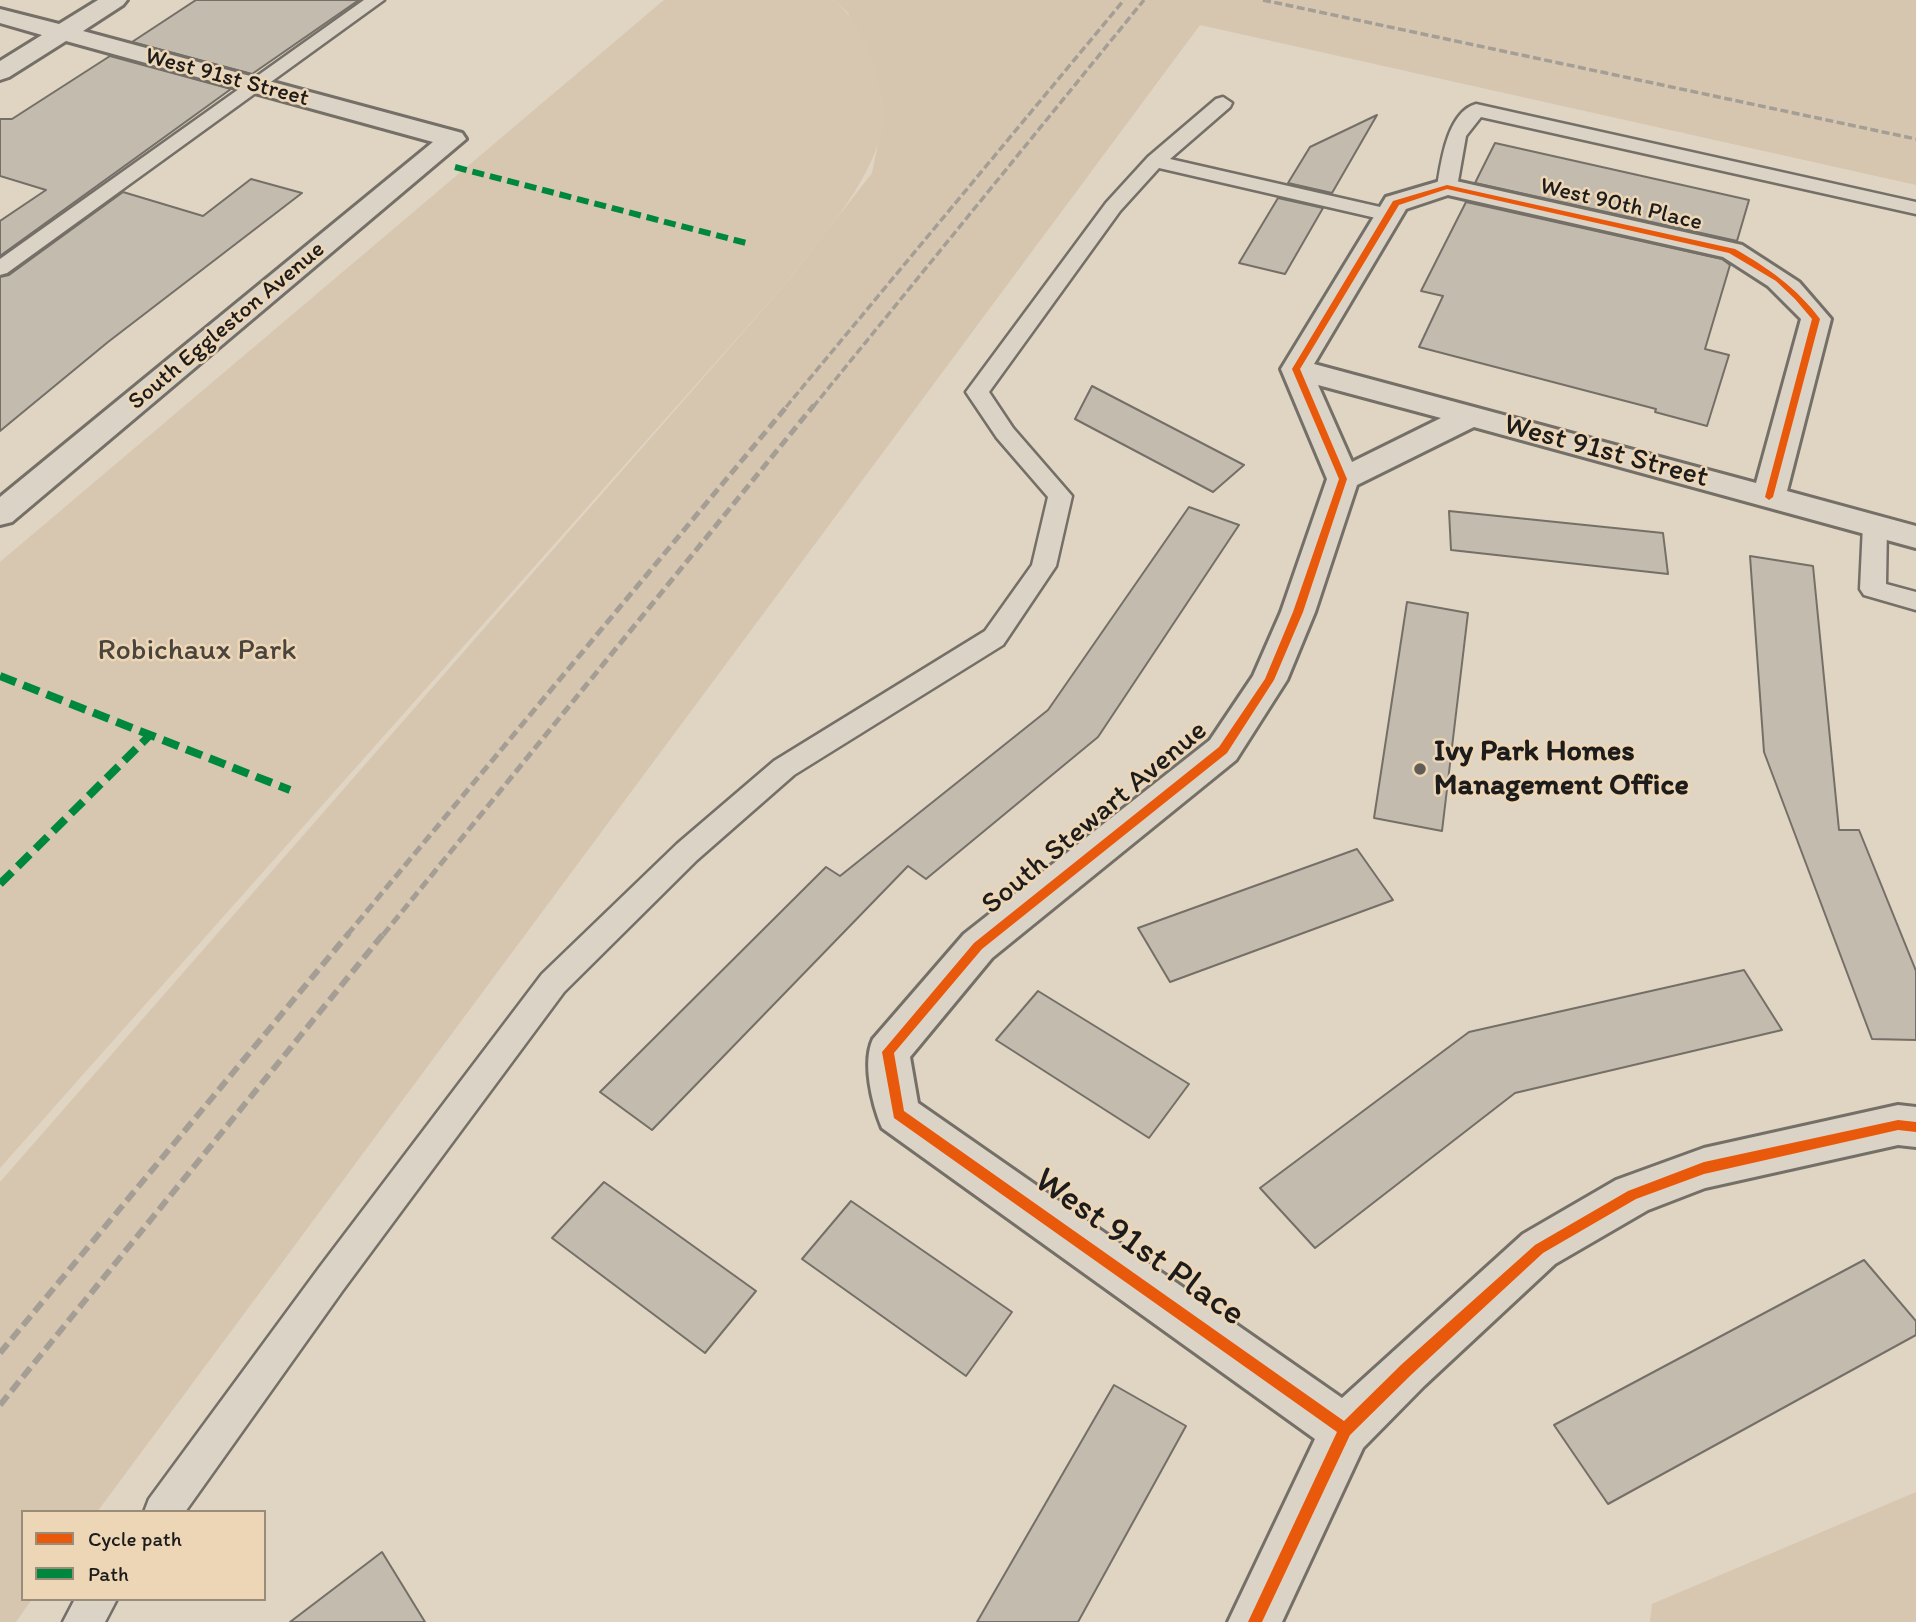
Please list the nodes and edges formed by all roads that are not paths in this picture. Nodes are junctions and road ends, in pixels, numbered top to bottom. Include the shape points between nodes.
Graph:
1 (115, 0) edge
2 (375, 0) edge
3 (0, 16) edge
4 (62, 33) junction
5 (0, 72) edge
6 (255, 85) junction
7 (1223, 103) dead end
8 (453, 139) joint
9 (1154, 161) junction
10 (1447, 187) junction
11 (1916, 208) edge
12 (1392, 209) junction
13 (0, 269) edge
14 (1296, 369) junction
15 (1472, 416) junction
16 (1343, 479) junction
17 (1769, 497) junction
18 (0, 514) edge
19 (1875, 525) junction
20 (1916, 537) edge
21 (1916, 601) edge
22 (898, 1114) joint
23 (1916, 1126) edge
24 (1345, 1430) junction
25 (163, 1510) edge
26 (97, 1601) edge
27 (82, 1622) edge
28 (1255, 1622) edge

1 - 4 street
2 - 6 lane
3 - 4 street, West 91st Street
4 - 5 street
4 - 6 street, West 91st Street
6 - 8 street, West 91st Street
6 - 13 lane
7 - 9 lane
8 - 18 street, South Eggleston Avenue
9 - 12 lane
9 - 25 lane via 1113,208 977,391 1005,433 1060,496 1044,566 994,638 784,768 687,852 553,983
10 - 11 lane via 1456,136 1475,110
10 - 12 street
10 - 17 street, West 90th Place via 1732,251 1798,294 1816,319
12 - 14 street
14 - 15 street, West 91st Street
14 - 16 street
15 - 16 street
15 - 17 street, West 91st Street
16 - 22 street, South Stewart Avenue via 1269,680 1223,750 978,946 888,1052
17 - 19 street, West 91st Street
19 - 20 street, West 91st Street
19 - 21 lane via 1873,589
22 - 24 street, West 91st Place
23 - 24 street via 1898,1125 1704,1168 1632,1195 1539,1249
24 - 28 street
26 - 27 lane

